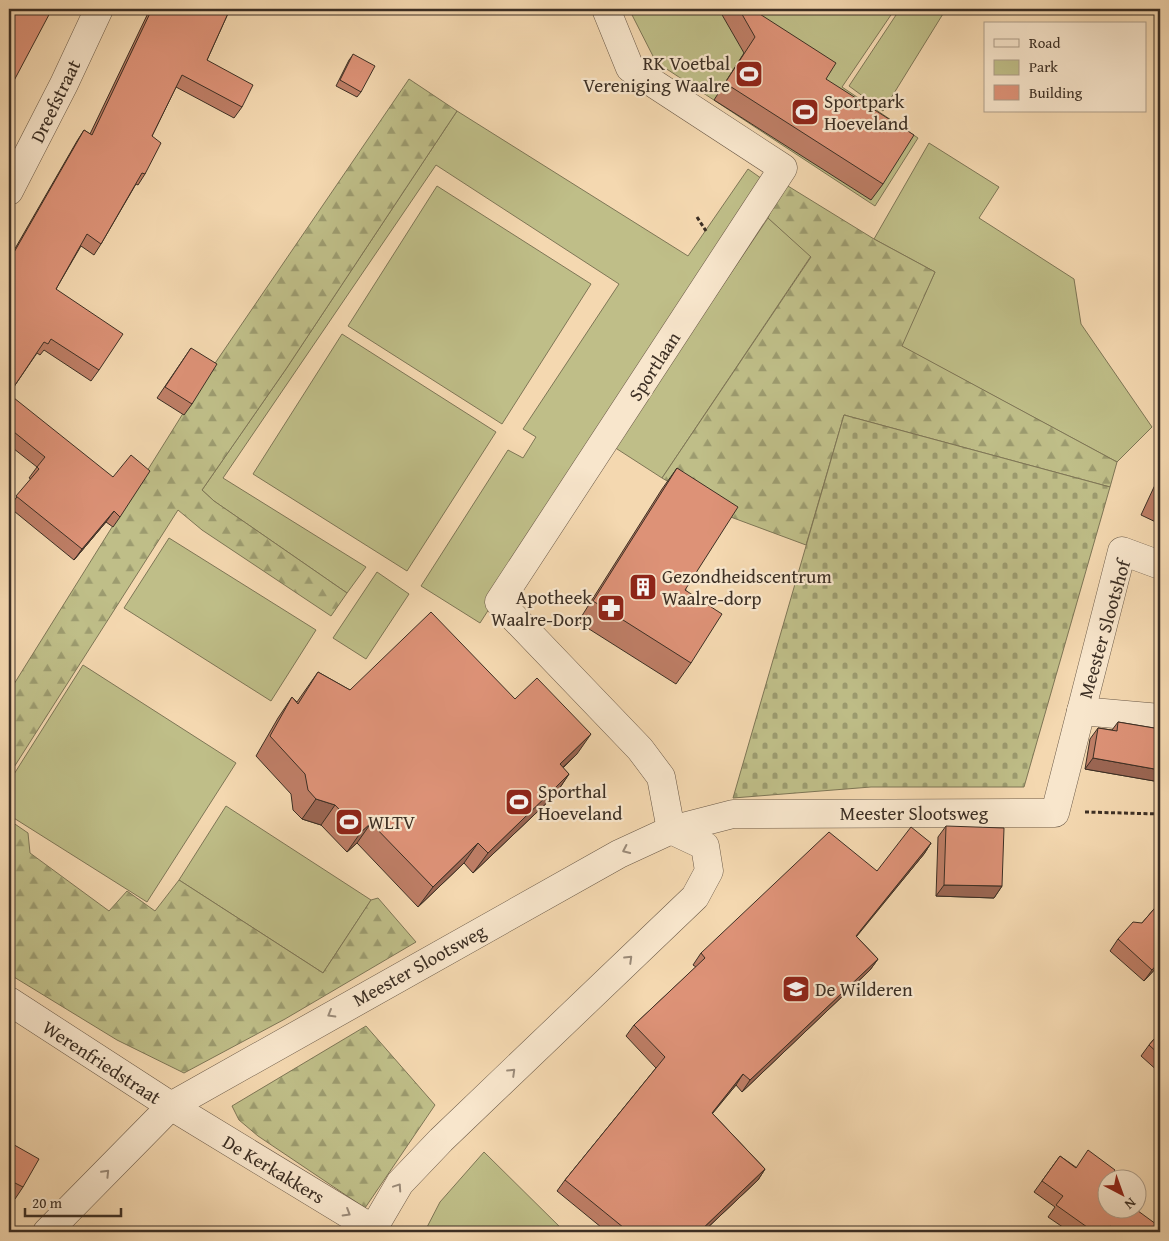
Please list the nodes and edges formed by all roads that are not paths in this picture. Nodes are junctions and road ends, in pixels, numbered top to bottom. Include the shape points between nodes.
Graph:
1 (99, 9) edge
2 (606, 9) edge
3 (9, 191) edge
4 (1160, 565) edge
5 (1081, 711) junction
6 (1160, 718) edge
7 (1055, 812) joint
8 (670, 830) junction
9 (9, 1001) edge
10 (171, 1106) junction
11 (375, 1230) edge
12 (47, 1232) edge

1 - 3 street, Dreefstraat
2 - 8 street, Sportlaan via 630,68 783,168 499,602 640,749 661,777
4 - 5 street, Meester Slootshof via 1122,552
5 - 6 street, Meester Slootshof
5 - 7 street, Meester Slootshof
7 - 8 street, Meester Slootsweg via 733,814
8 -> 10 street, Meester Slootsweg via 619,854
11 -> 8 street via 400,1183 441,1140 695,897 710,871 705,846
9 - 10 street, Werenfriedstraat
10 -> 11 street, De Kerkakkers
12 -> 10 street, Meester Slootsweg

